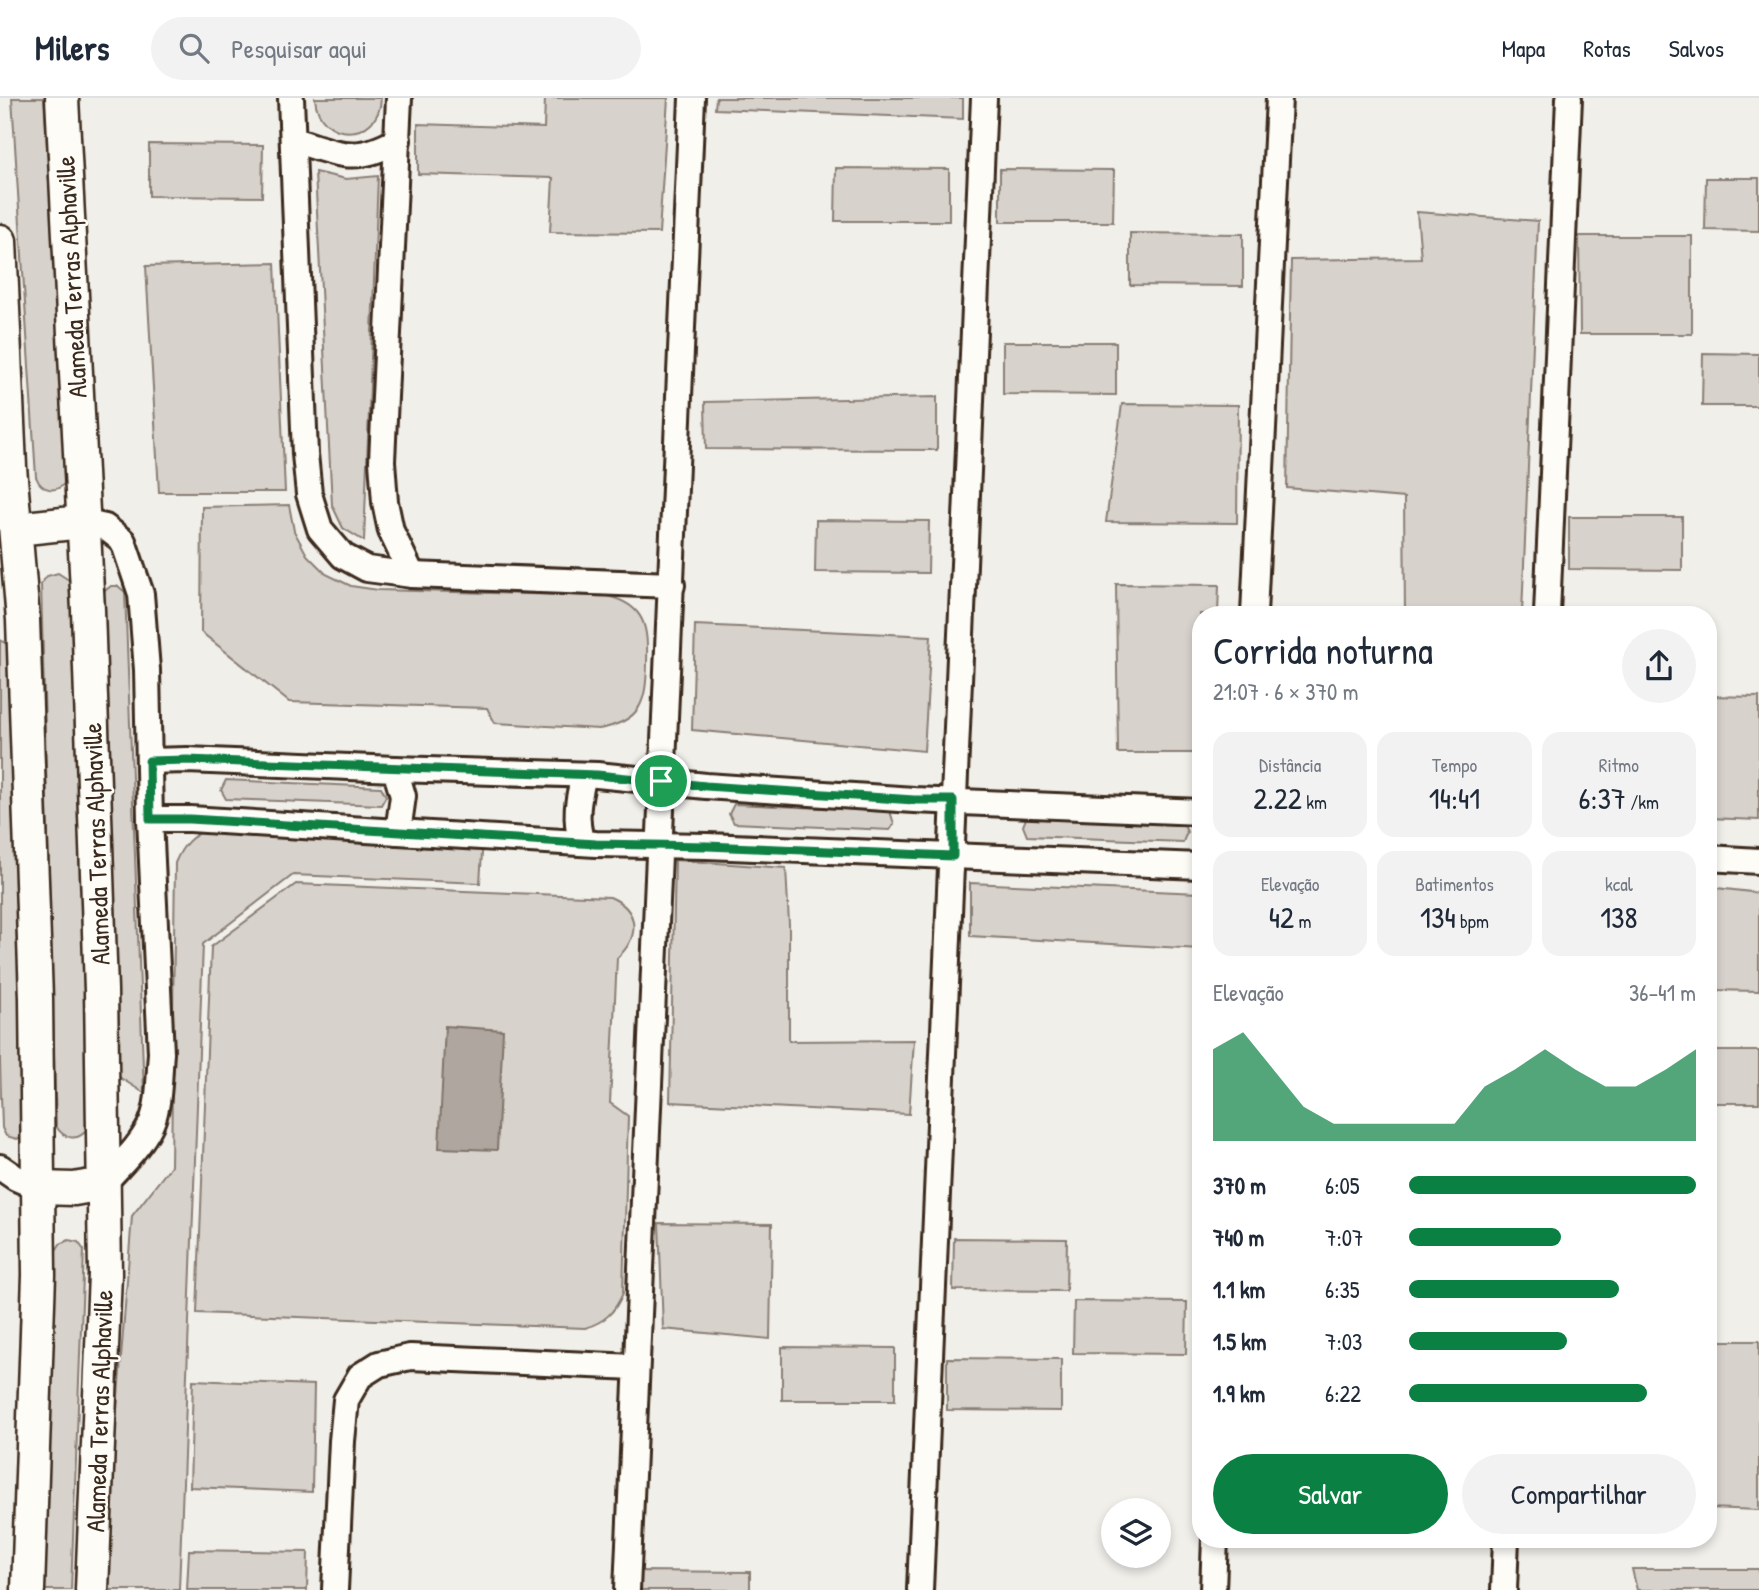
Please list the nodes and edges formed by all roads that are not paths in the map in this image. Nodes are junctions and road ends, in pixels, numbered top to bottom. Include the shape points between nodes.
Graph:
1 (62, 98) edge
2 (291, 98) edge
3 (400, 98) edge
4 (692, 98) edge
5 (984, 98) edge
6 (1279, 98) edge
7 (1569, 98) edge
8 (293, 140) junction
9 (398, 140) junction
10 (0, 241) edge
11 (82, 522) junction
12 (8, 534) edge
13 (412, 576) junction
14 (672, 585) junction
15 (1254, 606) edge
16 (1547, 606) edge
17 (149, 761) junction
18 (395, 769) junction
19 (584, 775) junction
20 (661, 781) junction
21 (953, 800) junction
22 (1192, 812) edge
23 (150, 819) junction
24 (398, 832) junction
25 (582, 843) junction
26 (660, 845) junction
27 (953, 856) junction
28 (1717, 859) edge
29 (1759, 861) edge
30 (1192, 866) edge
31 (0, 1167) edge
32 (103, 1184) junction
33 (39, 1188) junction
34 (635, 1367) junction
35 (1215, 1548) edge
36 (1506, 1548) edge
37 (28, 1590) edge
38 (92, 1590) edge
39 (335, 1590) edge
40 (626, 1590) edge
41 (920, 1590) edge
42 (1213, 1590) edge
43 (1504, 1590) edge

1 - 11 street, Alameda Terras Alphaville
2 - 8 street
3 - 9 street
4 - 14 street
5 - 21 street
6 - 15 street
7 - 16 street
8 - 9 street via 352,155 378,151
8 - 13 street via 309,494 320,529 343,556 367,569
9 - 13 street via 384,502 391,531
10 - 12 street via 10,467
11 - 12 street
11 - 17 street via 105,527 123,541 134,569 145,630
11 - 32 street, Alameda Terras Alphaville via 101,990
12 - 33 street via 24,633
13 - 14 street
14 - 20 street
17 - 18 street
17 - 23 street
18 - 19 street
18 - 24 street via 403,796
19 - 20 street
19 - 25 street via 576,810
20 - 21 street
20 - 26 street
21 - 22 street
21 - 27 street
23 - 24 street
23 - 32 street via 161,1054 158,1088 152,1122 138,1147
24 - 25 street
25 - 26 street
26 - 27 street
26 - 34 street
27 - 30 street
27 - 41 street
28 - 29 street
31 - 33 street
32 - 33 street
32 - 38 street, Alameda Terras Alphaville via 105,1274
33 - 37 street
34 - 39 street via 410,1357 379,1364 360,1376 346,1400
34 - 40 street
35 - 42 street
36 - 43 street

